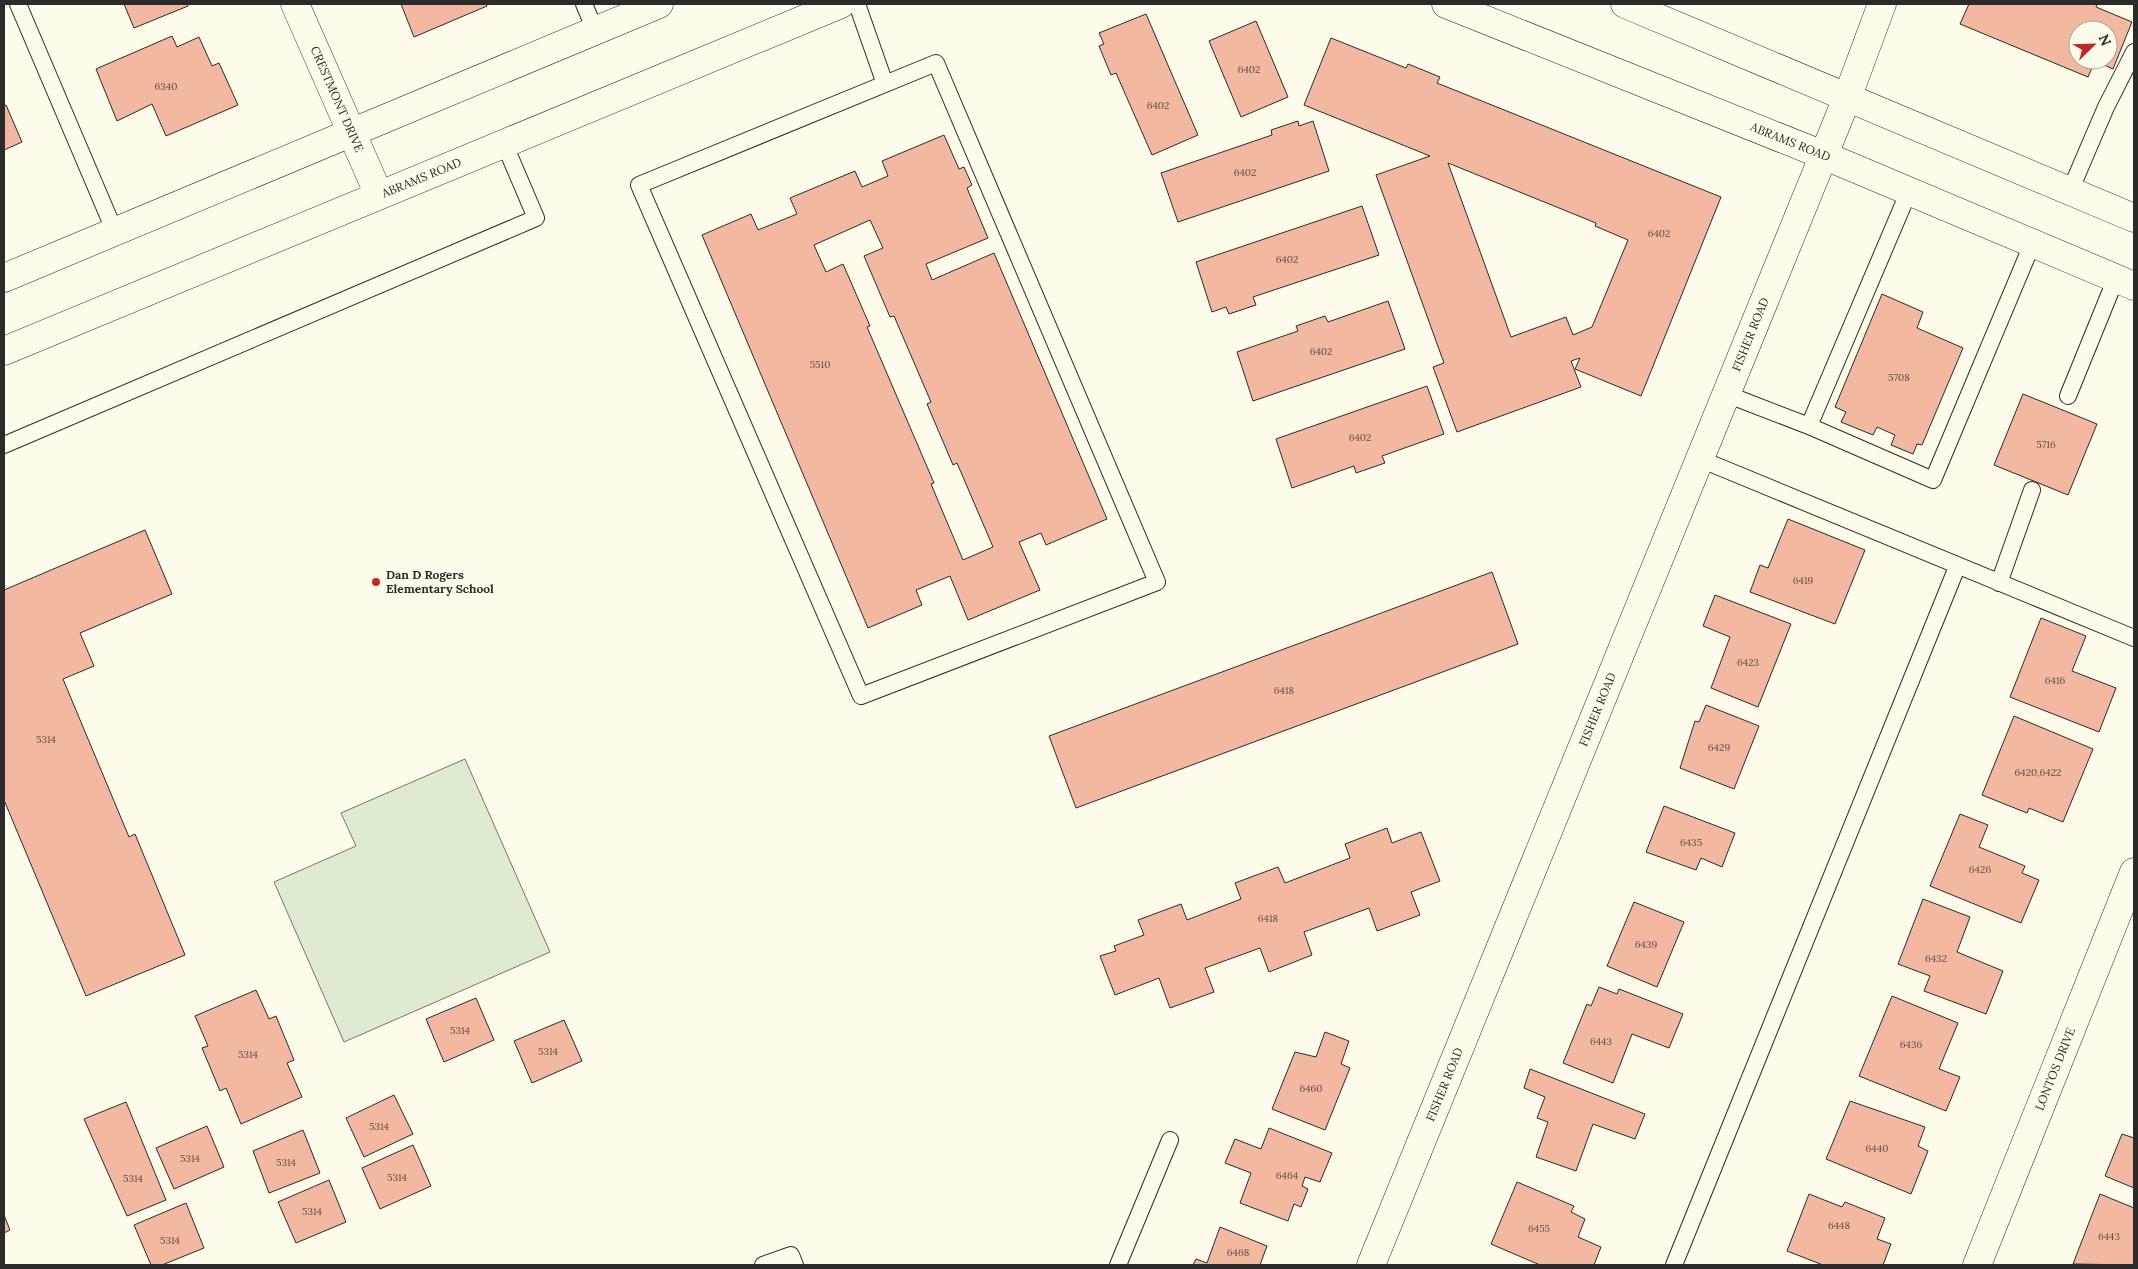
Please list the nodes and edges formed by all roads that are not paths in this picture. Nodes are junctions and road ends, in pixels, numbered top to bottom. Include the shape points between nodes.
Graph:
1 (18, 4) edge
2 (295, 4) edge
3 (584, 4) edge
4 (659, 4) edge
5 (841, 4) edge
6 (857, 4) edge
7 (1446, 4) edge
8 (1625, 4) edge
9 (1882, 4) edge
10 (595, 30) junction
11 (2134, 52) edge
12 (884, 84) junction
13 (1847, 98) junction
14 (350, 133) junction
15 (504, 143) junction
16 (1823, 154) junction
17 (1909, 191) junction
18 (2070, 191) junction
19 (379, 195) junction
20 (2134, 218) edge
21 (115, 232) junction
22 (2033, 242) junction
23 (4, 278) edge
24 (2125, 282) edge
25 (4, 351) edge
26 (1726, 394) junction
27 (2068, 396) dead end
28 (1809, 426) junction
29 (4, 445) edge
30 (1700, 459) junction
31 (2032, 490) dead end
32 (1957, 566) junction
33 (1998, 583) junction
34 (2134, 638) edge
35 (2134, 872) edge
36 (1170, 1140) dead end
37 (763, 1265) edge
38 (795, 1265) edge
39 (1118, 1265) edge
40 (1371, 1265) edge
41 (1674, 1265) edge
42 (1977, 1265) edge

1 - 21 lane
2 - 14 main road, CRESTMONT DRIVE
3 - 10 lane
4 - 10 main road
5 - 15 main road, ABRAMS ROAD
6 - 12 lane
7 - 16 main road, ABRAMS ROAD
8 - 13 main road
9 - 13 main road, FISHER ROAD
10 - 14 main road
11 - 18 lane
12 - 12 lane via 936,63 1157,582 861,696 639,185
13 - 16 main road, FISHER ROAD
13 - 18 main road
14 - 19 main road, CRESTMONT DRIVE
14 - 21 main road
15 - 19 main road, ABRAMS ROAD
15 - 29 lane via 536,218
16 - 17 main road, ABRAMS ROAD
16 - 26 main road, FISHER ROAD
17 - 22 main road, ABRAMS ROAD
17 - 28 lane
18 - 20 main road
19 - 25 main road, ABRAMS ROAD
21 - 23 main road
22 - 24 main road, ABRAMS ROAD
22 - 28 lane via 1933,480
24 - 27 lane
26 - 28 lane
26 - 30 main road, FISHER ROAD
30 - 32 lane
30 - 40 main road, FISHER ROAD
31 - 33 lane
32 - 33 lane
32 - 41 lane
33 - 34 lane
35 - 42 main road, LONTOS DRIVE
36 - 39 lane
37 - 38 lane via 791,1255

